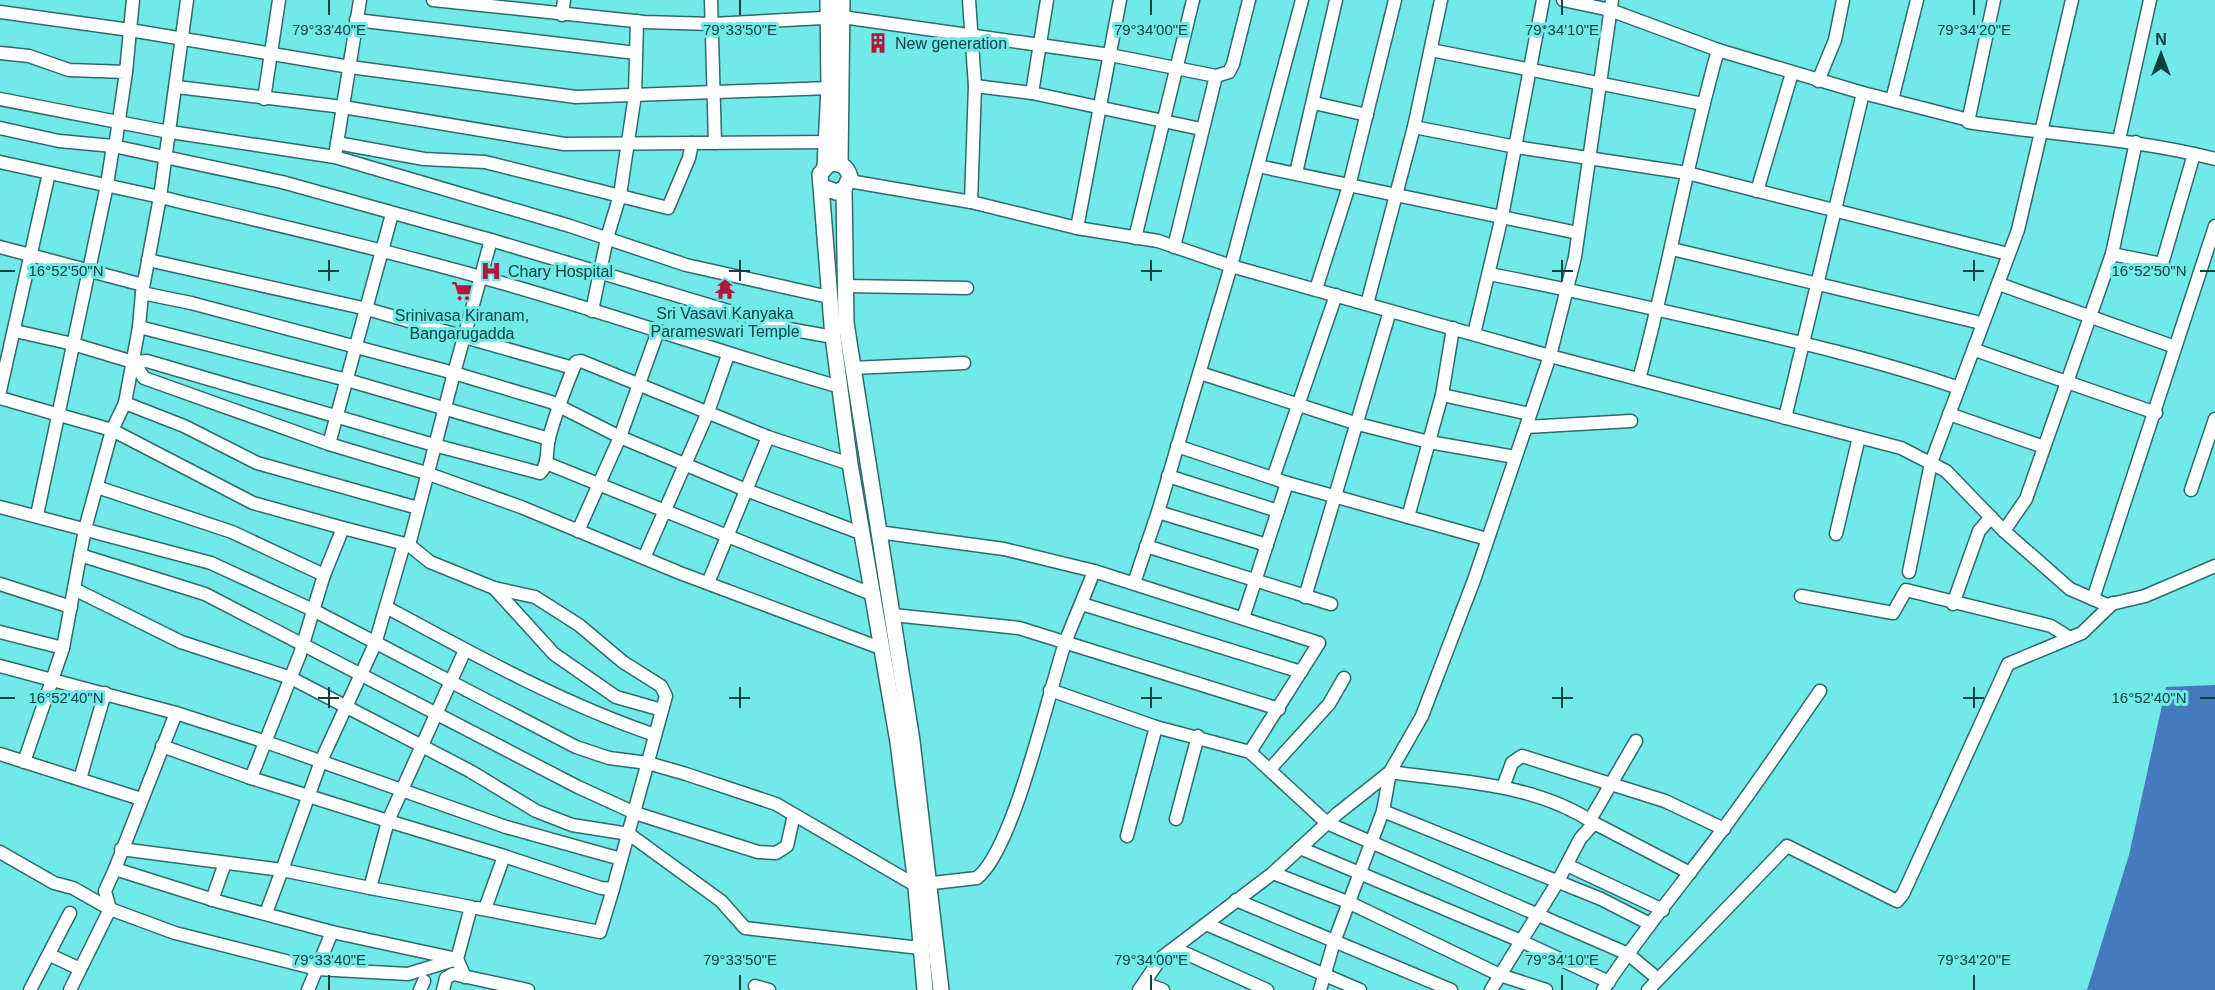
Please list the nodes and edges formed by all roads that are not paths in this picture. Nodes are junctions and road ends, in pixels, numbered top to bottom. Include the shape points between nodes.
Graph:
1 (133, 0) edge
2 (187, 0) edge
3 (279, 0) edge
4 (360, 0) edge
5 (433, 0) edge
6 (564, 0) edge
7 (711, 0) edge
8 (828, 0) edge
9 (842, 0) edge
10 (969, 0) edge
11 (1047, 0) edge
12 (1120, 0) edge
13 (1193, 0) edge
14 (1249, 0) edge
15 (1302, 0) edge
16 (1336, 0) edge
17 (1395, 0) edge
18 (1441, 0) edge
19 (1543, 0) edge
20 (1563, 0) edge
21 (1844, 0) edge
22 (1917, 0) edge
23 (1995, 0) edge
24 (2072, 0) edge
25 (2150, 0) edge
26 (458, 1) edge
27 (500, 3) edge
28 (1611, 5) edge
29 (0, 12) edge
30 (562, 15) junction
31 (835, 17) junction
32 (356, 20) junction
33 (637, 21) junction
34 (713, 24) junction
35 (130, 30) junction
36 (970, 36) junction
37 (181, 40) junction
38 (1041, 45) junction
39 (1431, 50) junction
40 (1718, 50) junction
41 (0, 53) edge
42 (272, 53) junction
43 (636, 53) junction
44 (1110, 55) junction
45 (350, 67) junction
46 (1178, 67) junction
47 (1530, 71) junction
48 (126, 72) junction
49 (1792, 73) junction
50 (1216, 76) junction
51 (1818, 81) junction
52 (1600, 83) junction
53 (975, 86) junction
54 (177, 87) junction
55 (829, 88) junction
56 (712, 92) junction
57 (1032, 93) junction
58 (1863, 93) junction
59 (635, 95) junction
60 (0, 99) edge
61 (264, 99) junction
62 (1892, 100) junction
63 (1314, 103) junction
64 (1702, 104) junction
65 (343, 107) junction
66 (1101, 108) junction
67 (1367, 116) junction
68 (1965, 119) dead end
69 (1166, 120) junction
70 (118, 122) junction
71 (1414, 126) junction
72 (0, 128) edge
73 (1201, 129) junction
74 (169, 131) junction
75 (2042, 134) junction
76 (2119, 141) junction
77 (833, 142) junction
78 (2136, 142) junction
79 (337, 143) junction
80 (692, 143) junction
81 (715, 143) junction
82 (628, 145) junction
83 (114, 146) junction
84 (1516, 147) junction
85 (2194, 154) junction
86 (1591, 156) junction
87 (335, 157) junction
88 (165, 158) junction
89 (2215, 159) edge
90 (0, 162) edge
91 (833, 165) junction
92 (1258, 166) junction
93 (49, 173) junction
94 (1296, 173) junction
95 (1687, 173) junction
96 (107, 185) junction
97 (847, 185) junction
98 (1349, 186) junction
99 (823, 187) junction
100 (1757, 191) junction
101 (620, 195) junction
102 (1397, 196) junction
103 (160, 197) junction
104 (971, 202) junction
105 (1836, 209) junction
106 (392, 214) junction
107 (1502, 216) junction
108 (2215, 226) edge
109 (1077, 228) junction
110 (1578, 233) junction
111 (1135, 237) junction
112 (607, 238) junction
113 (491, 240) junction
114 (0, 247) edge
115 (1174, 247) junction
116 (1672, 249) junction
117 (382, 251) junction
118 (2008, 254) junction
119 (2112, 254) junction
120 (31, 256) junction
121 (148, 260) junction
122 (1231, 266) junction
123 (89, 271) junction
124 (600, 272) junction
125 (1489, 274) junction
126 (481, 278) junction
127 (1818, 284) junction
128 (1999, 284) junction
129 (844, 286) junction
130 (967, 288) dead end
131 (1566, 288) junction
132 (142, 289) junction
133 (1316, 290) junction
134 (1336, 295) junction
135 (829, 297) junction
136 (1367, 304) junction
137 (367, 309) junction
138 (1658, 309) junction
139 (592, 310) junction
140 (1390, 311) junction
141 (2090, 318) junction
142 (1981, 323) junction
143 (140, 327) junction
144 (1453, 328) junction
145 (15, 331) junction
146 (658, 331) junction
147 (1474, 334) junction
148 (465, 336) junction
149 (833, 337) junction
150 (1803, 343) junction
151 (73, 344) junction
152 (356, 347) junction
153 (2175, 347) junction
154 (1975, 350) junction
155 (728, 355) junction
156 (1550, 356) junction
157 (133, 362) junction
158 (964, 363) dead end
159 (573, 368) junction
160 (852, 368) junction
161 (454, 373) junction
162 (1200, 373) junction
163 (1639, 379) junction
164 (347, 380) junction
165 (2066, 382) junction
166 (640, 387) junction
167 (840, 387) junction
168 (1959, 388) junction
169 (0, 391) edge
170 (1442, 395) junction
171 (0, 398) edge
172 (125, 403) junction
173 (559, 407) junction
174 (1298, 407) junction
175 (443, 409) junction
176 (708, 412) junction
177 (58, 413) junction
178 (2156, 413) junction
179 (1530, 414) junction
180 (1949, 414) junction
181 (337, 417) junction
182 (1785, 418) junction
183 (2215, 419) edge
184 (1631, 421) dead end
185 (1358, 424) junction
186 (1526, 427) junction
187 (112, 430) junction
188 (620, 437) junction
189 (768, 437) junction
190 (1859, 437) junction
191 (549, 439) junction
192 (1429, 442) junction
193 (329, 444) junction
194 (434, 445) junction
195 (1177, 446) junction
196 (2044, 447) junction
197 (1515, 457) junction
198 (546, 463) junction
199 (1931, 463) junction
200 (685, 464) junction
201 (850, 464) junction
202 (426, 473) junction
203 (1168, 476) junction
204 (1273, 478) junction
205 (1287, 483) junction
206 (599, 485) junction
207 (97, 487) junction
208 (746, 490) junction
209 (2191, 490) dead end
210 (1335, 497) junction
211 (0, 507) edge
212 (418, 508) junction
213 (1278, 511) junction
214 (665, 512) junction
215 (1158, 512) junction
216 (37, 515) junction
217 (1408, 517) junction
218 (1991, 517) junction
219 (343, 528) junction
220 (85, 529) junction
221 (578, 531) junction
222 (2004, 531) junction
223 (871, 533) junction
224 (1836, 534) dead end
225 (727, 537) junction
226 (1487, 539) junction
227 (406, 544) junction
228 (1267, 545) junction
229 (1146, 546) junction
230 (80, 555) junction
231 (644, 558) junction
232 (2215, 566) edge
233 (1094, 571) junction
234 (1909, 572) dead end
235 (324, 575) junction
236 (1255, 581) junction
237 (708, 583) junction
238 (1134, 583) junction
239 (0, 585) edge
240 (494, 588) junction
241 (74, 589) junction
242 (874, 595) junction
243 (1801, 596) dead end
244 (1305, 597) junction
245 (2093, 599) junction
246 (2113, 603) junction
247 (1082, 604) junction
248 (1331, 604) dead end
249 (1953, 604) junction
250 (386, 607) junction
251 (71, 608) junction
252 (313, 610) junction
253 (893, 615) junction
254 (1243, 618) junction
255 (0, 632) edge
256 (2070, 638) junction
257 (1066, 641) junction
258 (302, 644) junction
259 (375, 644) junction
260 (63, 648) junction
261 (884, 649) junction
262 (465, 650) junction
263 (0, 666) edge
264 (1301, 672) junction
265 (362, 675) junction
266 (291, 678) junction
267 (1344, 678) dead end
268 (53, 681) junction
269 (451, 682) junction
270 (1050, 690) junction
271 (1820, 691) dead end
272 (105, 693) junction
273 (345, 707) junction
274 (1279, 709) junction
275 (662, 710) junction
276 (176, 713) junction
277 (438, 715) junction
278 (1156, 727) junction
279 (655, 735) junction
280 (1198, 736) junction
281 (1636, 741) dead end
282 (266, 742) junction
283 (162, 746) junction
284 (422, 746) junction
285 (1250, 752) junction
286 (0, 754) edge
287 (321, 761) junction
288 (24, 762) junction
289 (648, 764) junction
290 (1265, 765) junction
291 (1390, 772) junction
292 (251, 778) junction
293 (80, 779) junction
294 (1610, 785) junction
295 (1503, 787) junction
296 (402, 789) junction
297 (308, 796) junction
298 (141, 799) junction
299 (1383, 811) junction
300 (635, 813) junction
301 (794, 815) junction
302 (1176, 819) dead end
303 (388, 821) junction
304 (1592, 821) junction
305 (1327, 823) junction
306 (1724, 829) junction
307 (629, 834) junction
308 (1127, 836) dead end
309 (1373, 841) junction
310 (1300, 848) junction
311 (121, 849) junction
312 (0, 852) edge
313 (504, 856) junction
314 (621, 860) junction
315 (225, 863) junction
316 (1567, 865) junction
317 (115, 869) junction
318 (282, 870) junction
319 (1273, 873) junction
320 (1690, 873) junction
321 (1359, 874) junction
322 (1557, 883) junction
323 (923, 884) junction
324 (370, 888) junction
325 (613, 889) junction
326 (212, 900) junction
327 (1236, 900) junction
328 (1350, 903) junction
329 (471, 907) junction
330 (110, 909) junction
331 (485, 909) junction
332 (1663, 910) junction
333 (70, 913) dead end
334 (266, 913) junction
335 (1538, 913) junction
336 (1206, 924) junction
337 (1650, 924) junction
338 (332, 932) junction
339 (1521, 941) junction
340 (1334, 942) junction
341 (920, 948) junction
342 (1176, 949) junction
343 (1628, 954) junction
344 (50, 955) junction
345 (457, 959) junction
346 (318, 967) junction
347 (80, 969) junction
348 (1501, 974) junction
349 (1325, 975) junction
350 (465, 977) junction
351 (1658, 979) junction
352 (755, 986) dead end
353 (1141, 986) edge
354 (1606, 986) edge
355 (30, 990) edge
356 (70, 990) edge
357 (308, 990) edge
358 (443, 990) edge
359 (528, 990) edge
360 (769, 990) edge
361 (925, 990) edge
362 (941, 990) edge
363 (1163, 990) edge
364 (1267, 990) edge
365 (1320, 990) edge
366 (1360, 990) edge
367 (1451, 990) edge
368 (1491, 990) edge
369 (1546, 990) edge
370 (1647, 990) edge

1 - 35 street
2 - 37 street
3 - 42 street
4 - 32 street
5 - 26 street
6 - 30 street
7 - 34 street
8 - 31 main road
9 - 31 main road
10 - 36 street
11 - 38 street
12 - 44 street
13 - 46 street
14 - 50 street via 1233,64 1229,72
15 - 92 street
16 - 63 street
17 - 67 street
18 - 39 street
19 - 47 street
20 - 28 street
21 - 51 street via 1835,40
22 - 62 street
23 - 75 street via 1968,122
24 - 75 street
25 - 76 street
26 - 27 street
27 - 30 street
28 - 40 street
28 - 52 street
29 - 35 street
30 - 33 street
31 - 34 street
31 - 36 street
31 - 55 main road
31 - 77 main road via 843,88
32 - 43 street
32 - 45 street
33 - 34 street
33 - 43 street
34 - 56 street
35 - 37 street
35 - 48 street
36 - 38 street
36 - 53 street
37 - 42 street
37 - 54 street
38 - 44 street
38 - 57 street
39 - 47 street
39 - 71 street
40 - 49 street
40 - 64 street
41 - 48 street via 29,56 69,70
42 - 45 street
42 - 61 street
43 - 59 street
44 - 46 street
44 - 66 street
45 - 59 street via 576,97
45 - 65 street
46 - 50 street
46 - 69 street
47 - 52 street
47 - 84 street
48 - 70 street
49 - 51 street
49 - 100 street
50 - 73 street
51 - 58 street
52 - 64 street
52 - 86 street
53 - 57 street
53 - 104 street
54 - 61 street
54 - 74 street
55 - 56 street
55 - 77 main road
56 - 59 street
56 - 81 street
57 - 66 street
58 - 62 street
58 - 105 street
59 - 82 street
60 - 70 street
61 - 65 street
62 - 68 street
63 - 67 street
63 - 94 street
64 - 95 street
65 - 79 street
65 - 82 street via 564,144
66 - 69 street
66 - 109 street
67 - 98 street
69 - 73 street
69 - 111 street
70 - 74 street
70 - 83 street
71 - 84 street
71 - 102 street
72 - 83 street via 60,141
73 - 115 street
74 - 87 street
74 - 88 street
75 - 76 street
75 - 118 street via 2018,230
76 - 78 street
77 - 81 street
77 - 91 main road
78 - 85 street
78 - 119 street
79 - 87 street
79 - 101 street via 424,159 485,162
80 - 81 street
80 - 82 street
80 - 101 street via 669,208
82 - 101 street
83 - 88 street
83 - 96 street
84 - 86 street
84 - 107 street
85 - 89 street
85 - 119 street via 2162,264
86 - 95 street
86 - 110 street
87 - 112 street
88 - 103 street
88 - 106 street via 282,182
90 - 93 street
91 - 97 main road via 849,172
91 - 99 main road via 820,179
92 - 94 street
92 - 122 street
93 - 96 street
93 - 120 street
94 - 98 street
95 - 100 street
95 - 116 street
96 - 103 street
96 - 123 street
97 - 99 main road via 831,192
97 - 104 street
97 - 129 main road
98 - 102 street
98 - 133 street
99 - 135 main road
100 - 105 street
101 - 112 street
102 - 107 street
102 - 136 street
103 - 117 street
103 - 121 street
104 - 109 street
105 - 118 street
105 - 127 street
106 - 113 street
106 - 117 street
107 - 110 street
107 - 125 street
108 - 153 street
109 - 111 street
110 - 131 street
111 - 115 street
112 - 124 street
112 - 135 street via 686,266
113 - 124 street
113 - 126 street
114 - 120 street
115 - 122 street
116 - 127 street
116 - 138 street
117 - 126 street
117 - 137 street
118 - 128 street
119 - 141 street
120 - 123 street
120 - 145 street
121 - 132 street
121 - 137 street
122 - 133 street
122 - 162 street
123 - 132 street
123 - 151 street
124 - 139 street
124 - 149 street via 789,328
125 - 131 street
125 - 147 street
126 - 139 street
126 - 148 street
127 - 142 street
127 - 150 street
128 - 141 street
128 - 142 street
129 - 130 street
129 - 160 main road
131 - 138 street
131 - 156 street
132 - 143 street
132 - 152 street
133 - 134 street
134 - 136 street
134 - 174 street
135 - 149 main road
136 - 140 street
137 - 148 street
137 - 152 street
138 - 150 street
138 - 163 street
139 - 146 street
140 - 144 street
140 - 185 street
141 - 153 street
141 - 165 street
142 - 154 street
143 - 157 street
143 - 164 street
144 - 147 street
144 - 170 street
145 - 151 street
145 - 169 street
146 - 155 street
146 - 166 street
147 - 156 street
148 - 159 street
148 - 161 street
149 - 167 main road
150 - 168 street
150 - 182 street
151 - 157 street
151 - 177 street
152 - 161 street
152 - 164 street
153 - 178 street
154 - 165 street
154 - 168 street
155 - 167 street
155 - 176 street
156 - 163 street
156 - 179 street
157 - 172 street
157 - 181 street via 147,361
157 - 193 street via 144,378
158 - 160 street
159 - 166 street via 580,362
159 - 173 street
160 - 223 main road
161 - 173 street
161 - 175 street
162 - 174 street
162 - 195 street
163 - 182 street
164 - 175 street
164 - 181 street
165 - 178 street
165 - 196 street
166 - 176 street
166 - 188 street
167 - 201 main road
168 - 180 street
170 - 179 street
170 - 192 street
171 - 177 street
172 - 187 street
172 - 212 street via 184,426 256,463
173 - 188 street
173 - 191 street
174 - 185 street
174 - 204 street
175 - 191 street
175 - 194 street
176 - 189 street
176 - 200 street
177 - 187 street
177 - 216 street
178 - 245 street
179 - 186 street
180 - 196 street
180 - 199 street
181 - 193 street
181 - 194 street
182 - 190 street
183 - 209 street
184 - 186 street
185 - 192 street
185 - 210 street
186 - 197 street
187 - 207 street
187 - 219 street via 253,503
188 - 200 street
188 - 206 street
189 - 201 street
189 - 208 street
190 - 199 street via 1901,448
190 - 224 street
191 - 198 street
192 - 197 street
192 - 217 street
193 - 202 street
194 - 198 street via 540,473
194 - 202 street
195 - 203 street
195 - 204 street
196 - 222 street via 2026,499
197 - 226 street
198 - 206 street
199 - 218 street via 1946,471
199 - 234 street
200 - 208 street
200 - 214 street
201 - 223 main road
202 - 212 street
202 - 221 street
203 - 213 street
203 - 215 street
204 - 205 street
205 - 210 street
205 - 213 street
206 - 214 street
206 - 221 street
207 - 220 street
207 - 235 street via 232,532
208 - 223 street
208 - 225 street
210 - 217 street
210 - 244 street
211 - 216 street
212 - 227 street
213 - 228 street
214 - 225 street
214 - 231 street
215 - 228 street
215 - 229 street
216 - 220 street
217 - 226 street
218 - 222 street
218 - 249 street via 1979,531
219 - 227 street
219 - 235 street
220 - 230 street
220 - 252 street via 211,563
221 - 231 street
222 - 245 street via 2070,589
223 - 233 street via 1004,549
223 - 242 main road
223 - 253 main road
225 - 237 street
225 - 242 street
226 - 291 street via 1422,716
227 - 240 street via 430,562
227 - 250 street
228 - 236 street
229 - 236 street
229 - 238 street
230 - 241 street
230 - 258 street via 205,594
231 - 237 street
232 - 246 street via 2145,596
233 - 238 street
233 - 247 street
235 - 252 street
236 - 244 street
236 - 254 street
237 - 261 street
238 - 254 street
239 - 251 street
240 - 275 street via 554,654 616,697
240 - 275 street via 535,597 579,625 623,662 661,686 666,696
241 - 251 street
241 - 266 street via 181,642
242 - 261 main road
243 - 249 street via 1893,614 1906,590
244 - 248 street
245 - 246 street via 2107,605
246 - 256 street via 2082,633
247 - 257 street
247 - 264 street
249 - 256 street via 2051,627
250 - 259 street
250 - 262 street
251 - 260 street
252 - 258 street
252 - 259 street
253 - 257 street via 1019,628
253 - 323 main road
254 - 264 street via 1319,643
255 - 260 street
256 - 351 street via 2008,664 1954,788 1897,901 1788,846
257 - 270 street
257 - 274 street
258 - 265 street
258 - 266 street
259 - 265 street
259 - 269 street
260 - 268 street
261 - 323 main road
262 - 269 street
262 - 279 street via 604,717
263 - 268 street
264 - 274 street
265 - 273 street
265 - 277 street
266 - 273 street
266 - 282 street
267 - 290 street via 1329,704
268 - 272 street
268 - 288 street
269 - 277 street
269 - 289 street via 576,747 609,758
270 - 278 street
270 - 323 street via 1006,830 984,872 969,880
271 - 306 street
272 - 276 street
272 - 293 street
273 - 284 street
273 - 287 street
274 - 285 street
275 - 279 street
276 - 282 street
276 - 283 street
277 - 284 street
277 - 300 street
278 - 280 street
278 - 308 street
279 - 289 street
280 - 285 street
280 - 302 street
281 - 294 street
282 - 287 street
282 - 292 street
283 - 292 street
283 - 298 street
284 - 296 street
284 - 307 street via 536,811 572,825
285 - 290 street
286 - 288 street
287 - 296 street
287 - 297 street
288 - 293 street
289 - 300 street
289 - 301 street via 741,791
290 - 305 street
291 - 295 street
291 - 299 street
291 - 305 street
292 - 297 street
293 - 298 street
294 - 295 street via 1522,756 1512,763
294 - 304 street
294 - 306 street via 1665,801
295 - 304 street via 1577,812
296 - 303 street
296 - 314 street via 506,826
297 - 303 street
297 - 318 street
298 - 311 street
299 - 309 street
299 - 322 street
300 - 301 street via 758,852 776,853 787,846
300 - 307 street
301 - 323 street
303 - 313 street
303 - 324 street
304 - 316 street
304 - 320 street
305 - 309 street
305 - 310 street
306 - 320 street
307 - 314 street
307 - 341 street via 721,901 745,928
309 - 321 street
309 - 335 street
310 - 319 street
310 - 321 street
311 - 315 street
311 - 317 street
312 - 330 street
313 - 325 street
313 - 331 street
314 - 325 street
315 - 318 street
315 - 326 street
316 - 322 street
316 - 332 street
317 - 326 street
317 - 330 street via 105,891
318 - 324 street
318 - 334 street
319 - 327 street
319 - 328 street
320 - 332 street
321 - 328 street
321 - 339 street
322 - 335 street
322 - 337 street via 1601,899
323 - 341 main road
323 - 362 main road
324 - 329 street
325 - 331 street via 600,932
326 - 334 street
327 - 336 street
327 - 340 street
328 - 340 street
328 - 348 street
329 - 331 street
329 - 345 street
330 - 346 street via 175,933
330 - 347 street
332 - 337 street
333 - 344 street
334 - 338 street
335 - 339 street
335 - 343 street
336 - 342 street
336 - 349 street
337 - 343 street
338 - 345 street
338 - 346 street
339 - 348 street
339 - 354 street
340 - 349 street
340 - 367 street
341 - 361 main road
342 - 353 street via 1161,958
342 - 364 street
343 - 351 street
343 - 354 street
344 - 347 street
344 - 355 street
345 - 346 street via 408,974
345 - 350 street
346 - 357 street
347 - 356 street
348 - 368 street
348 - 369 street
349 - 365 street
349 - 366 street
350 - 358 street via 453,974 446,978
350 - 359 street
351 - 370 street
352 - 360 street
353 - 363 street

